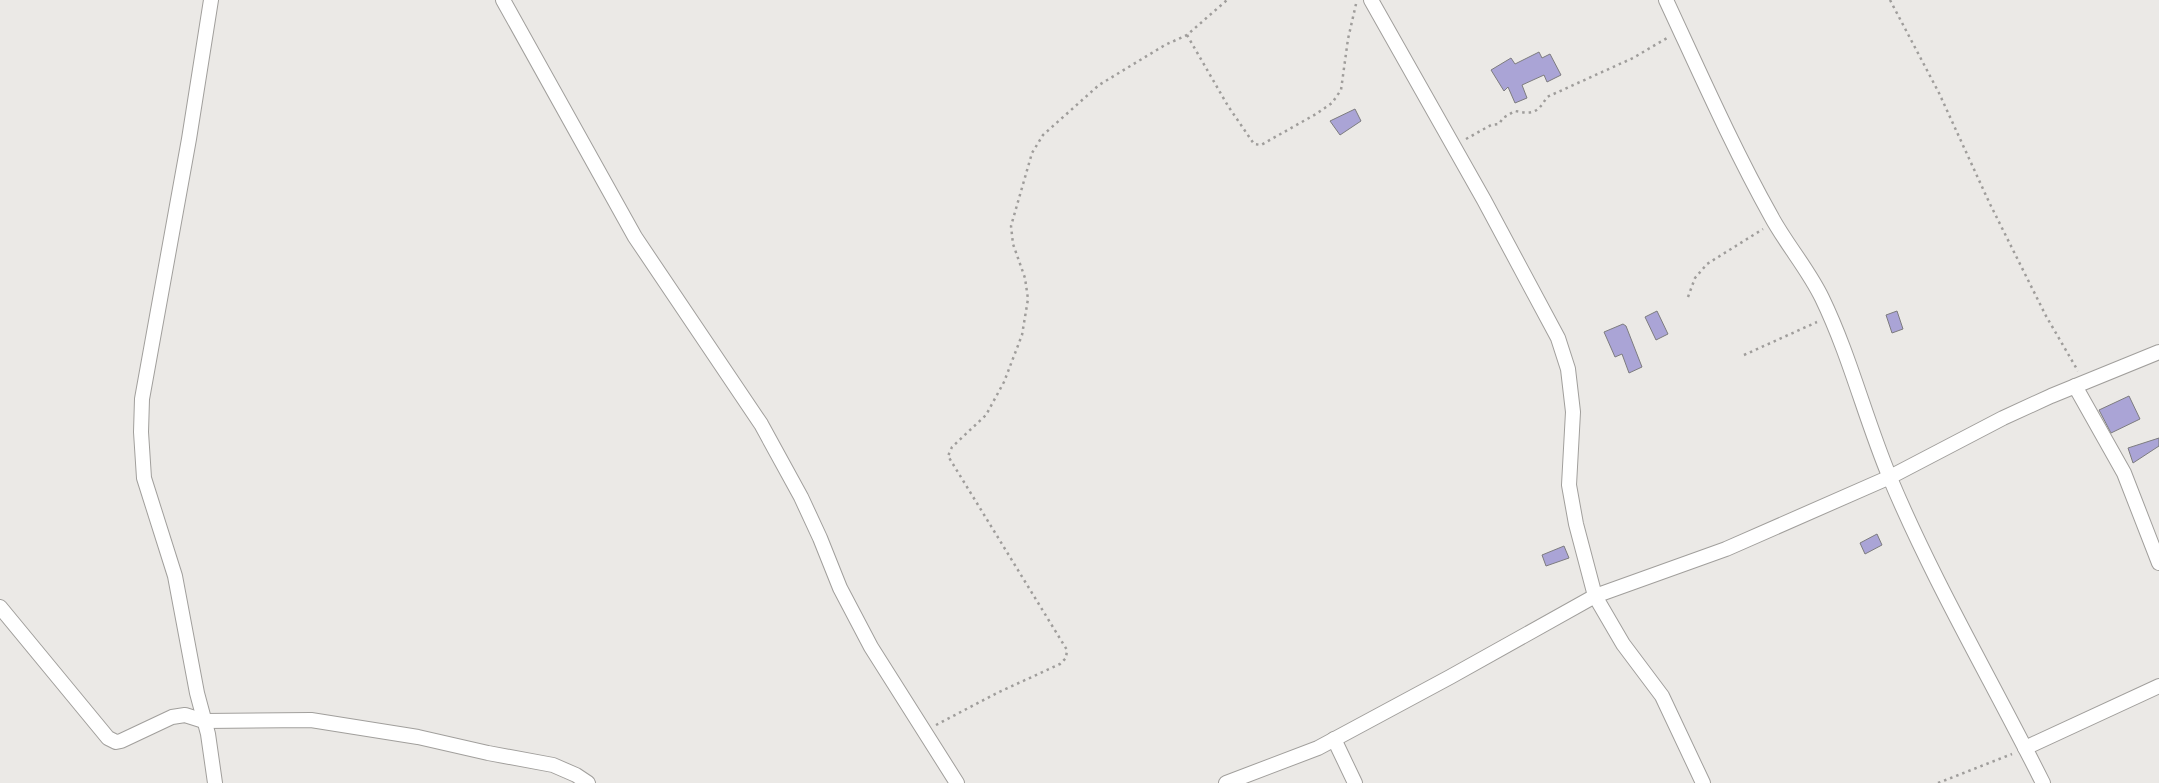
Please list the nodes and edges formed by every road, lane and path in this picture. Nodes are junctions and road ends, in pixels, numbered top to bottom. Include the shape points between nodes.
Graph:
1 (211, 0) edge
2 (503, 0) edge
3 (1228, 0) edge
4 (1357, 0) edge
5 (1371, 0) edge
6 (1666, 0) edge
7 (1890, 0) edge
8 (1680, 30) junction
9 (1187, 35) junction
10 (1454, 147) junction
11 (1772, 219) junction
12 (1688, 298) dead end
13 (1833, 323) junction
14 (2159, 352) edge
15 (1744, 355) dead end
16 (2080, 384) junction
17 (1890, 477) junction
18 (2159, 563) edge
19 (1595, 596) junction
20 (0, 607) edge
21 (2159, 686) edge
22 (204, 721) junction
23 (924, 731) junction
24 (1334, 739) junction
25 (2026, 748) junction
26 (215, 783) edge
27 (588, 783) edge
28 (958, 783) edge
29 (1226, 783) edge
30 (1355, 783) edge
31 (1703, 783) edge
32 (1938, 783) edge
33 (2043, 783) edge

1 - 22 street via 190,139 142,399 140,432 144,478 175,576
2 - 23 street via 635,237 761,424 801,497 840,588 871,647
3 - 9 path
4 - 9 path via 1342,90 1332,103 1261,146 1254,144 1228,106
5 - 10 street
6 - 8 street
7 - 16 path via 1939,93 1989,202
8 - 10 path via 1633,58 1547,97 1535,112 1515,111 1499,124 1491,124
8 - 11 street via 1719,117
9 - 23 path via 1099,85 1043,135 1032,153 1011,226 1028,299 1022,335 1004,382 986,414 949,452 950,461 963,476 1067,650 1066,658 1060,664
10 - 19 street via 1558,338 1568,370 1573,412 1569,485
11 - 12 path via 1757,233 1707,264 1696,278
11 - 13 street via 1810,276
13 - 15 path via 1816,322
13 - 17 street
14 - 16 street
16 - 17 street via 2003,418
16 - 18 street via 2091,412 2124,473
17 - 19 street via 1726,550
17 - 25 street via 1958,622
19 - 24 street
19 - 31 street via 1623,644 1662,696
20 - 22 street via 108,738 120,741 172,717 185,715
21 - 25 street
22 - 26 street
22 - 27 street via 311,720 394,733 553,765
23 - 28 street
24 - 29 street
24 - 30 street
25 - 32 path
25 - 33 street

